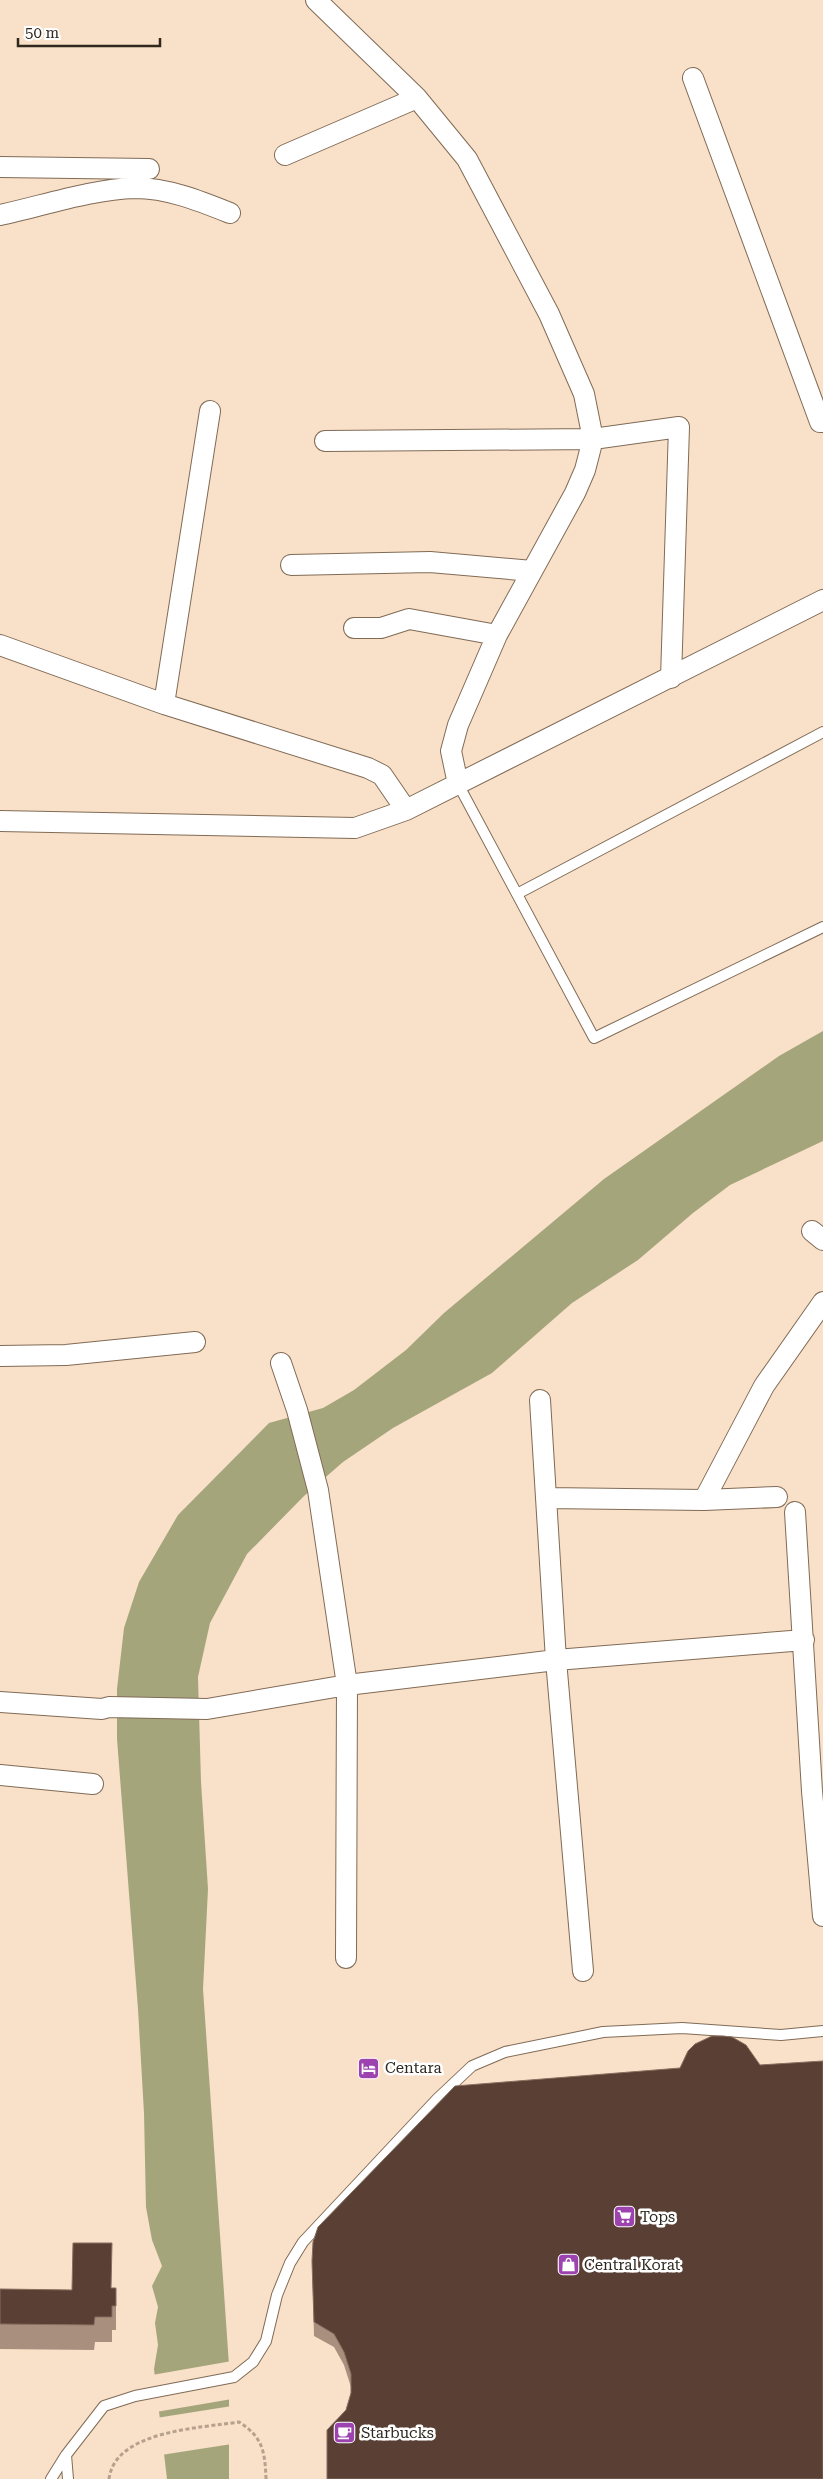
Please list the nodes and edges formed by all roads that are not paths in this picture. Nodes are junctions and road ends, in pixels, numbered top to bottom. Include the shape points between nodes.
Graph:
1 (326, 3) edge
2 (693, 78) dead end
3 (417, 98) junction
4 (284, 155) dead end
5 (0, 167) edge
6 (149, 169) dead end
7 (230, 213) dead end
8 (0, 215) edge
9 (210, 411) dead end
10 (823, 422) edge
11 (593, 439) junction
12 (325, 441) dead end
13 (291, 565) dead end
14 (532, 571) junction
15 (823, 600) edge
16 (354, 628) dead end
17 (497, 634) junction
18 (0, 645) edge
19 (671, 678) junction
20 (164, 704) junction
21 (823, 732) edge
22 (458, 784) junction
23 (406, 810) junction
24 (0, 821) edge
25 (517, 894) junction
26 (823, 927) edge
27 (823, 1302) edge
28 (195, 1342) dead end
29 (0, 1356) edge
30 (281, 1363) dead end
31 (540, 1400) dead end
32 (776, 1497) dead end
33 (548, 1498) junction
34 (704, 1500) junction
35 (796, 1512) dead end
36 (804, 1640) junction
37 (556, 1660) junction
38 (347, 1685) junction
39 (0, 1702) edge
40 (0, 1775) edge
41 (93, 1784) dead end
42 (818, 1789) edge
43 (823, 1916) edge
44 (346, 1958) dead end
45 (583, 1971) dead end
46 (823, 2032) edge
47 (66, 2456) junction
48 (51, 2479) edge
49 (68, 2479) edge

1 - 3 street
2 - 10 street via 820,422
3 - 4 street
3 - 11 street via 467,159 549,314 584,394
5 - 6 street
7 - 8 street via 192,198 136,188
9 - 20 street
11 - 12 street
11 - 14 street via 575,494
11 - 19 street via 679,427
13 - 14 street via 430,562
14 - 17 street
15 - 19 street
16 - 17 street via 381,628 409,618
17 - 22 street via 458,725 451,751
18 - 20 street
19 - 22 street
20 - 23 street via 368,768 382,775
21 - 25 lane
22 - 23 street
22 - 25 lane
23 - 24 street via 355,828
25 - 26 lane via 594,1038
27 - 34 street via 764,1386
28 - 29 street via 66,1355
30 - 38 street via 318,1490
31 - 33 street
32 - 34 street
33 - 34 street
33 - 37 street
35 - 36 street
36 - 37 street
36 - 42 street
37 - 38 street
37 - 45 street
38 - 39 street via 207,1709 102,1709
38 - 44 street
40 - 41 street
42 - 43 street
46 - 47 lane via 780,2035 682,2028 603,2032 505,2052 472,2066 303,2242 290,2263 277,2295 266,2341 254,2362 234,2378 135,2396 104,2406
47 - 48 lane
47 - 49 lane

